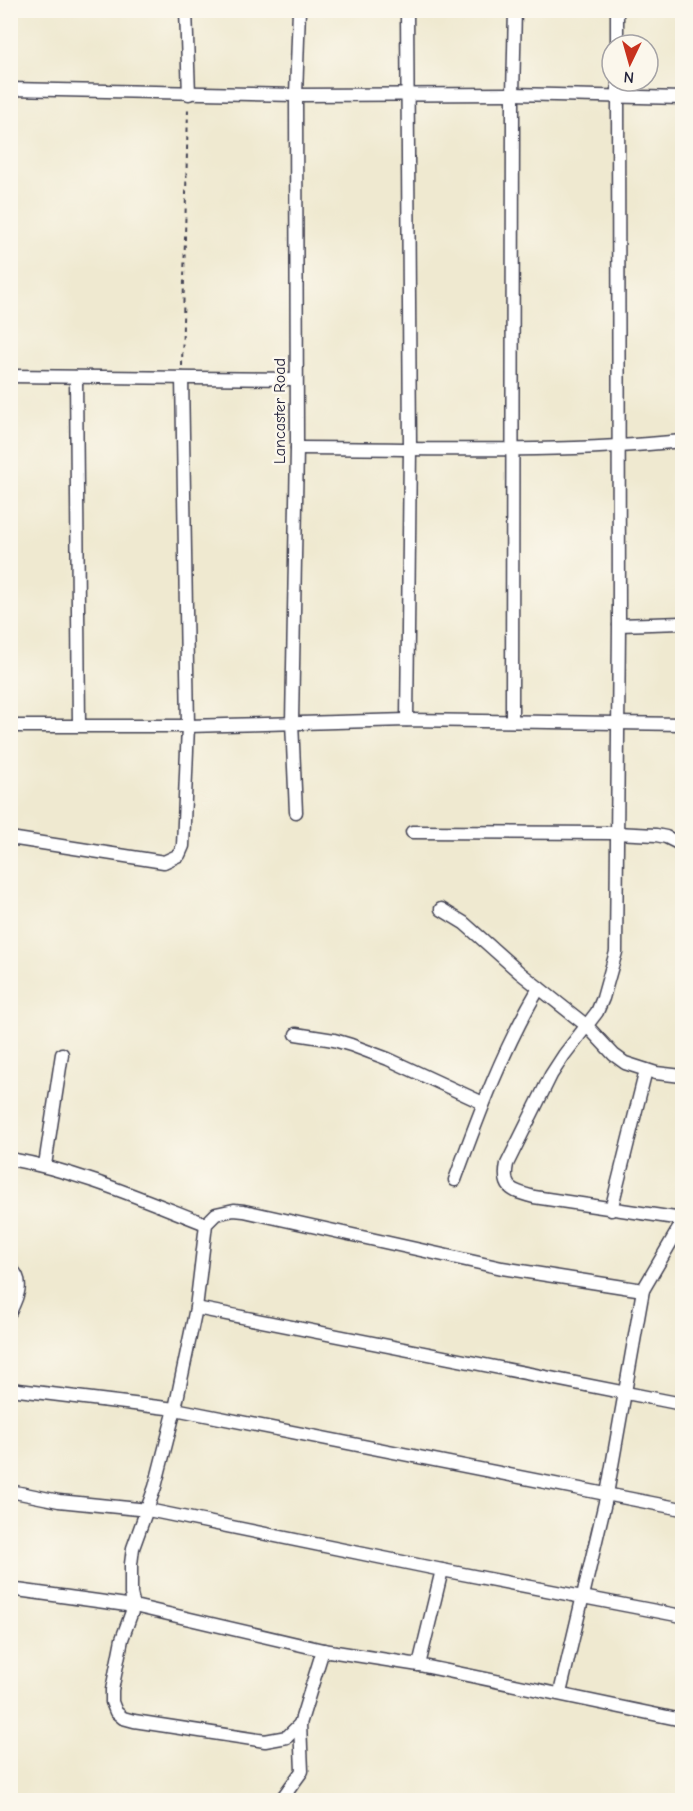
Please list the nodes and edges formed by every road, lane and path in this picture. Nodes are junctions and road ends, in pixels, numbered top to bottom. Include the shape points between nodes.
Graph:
1 (186, 10) edge
2 (298, 10) edge
3 (407, 10) edge
4 (515, 10) edge
5 (617, 10) edge
6 (617, 33) edge
7 (10, 89) edge
8 (189, 94) junction
9 (513, 94) junction
10 (409, 95) junction
11 (296, 96) junction
12 (618, 96) junction
13 (682, 98) edge
14 (10, 376) edge
15 (76, 377) junction
16 (182, 378) junction
17 (295, 379) junction
18 (682, 441) edge
19 (617, 447) junction
20 (297, 448) junction
21 (410, 448) junction
22 (513, 450) junction
23 (682, 623) edge
24 (619, 625) junction
25 (407, 720) junction
26 (513, 720) junction
27 (292, 722) junction
28 (618, 723) junction
29 (682, 724) edge
30 (79, 725) junction
31 (10, 726) edge
32 (188, 726) junction
33 (296, 812) dead end
34 (412, 832) dead end
35 (615, 833) junction
36 (10, 838) edge
37 (682, 845) edge
38 (441, 909) dead end
39 (539, 988) junction
40 (587, 1026) junction
41 (296, 1034) dead end
42 (62, 1054) dead end
43 (646, 1070) junction
44 (682, 1076) edge
45 (483, 1103) junction
46 (10, 1159) edge
47 (45, 1165) junction
48 (455, 1180) dead end
49 (611, 1210) junction
50 (682, 1221) edge
51 (206, 1224) junction
52 (678, 1241) edge
53 (10, 1268) edge
54 (643, 1290) junction
55 (196, 1308) junction
56 (10, 1312) edge
57 (10, 1389) edge
58 (625, 1393) junction
59 (682, 1404) edge
60 (175, 1408) junction
61 (10, 1491) edge
62 (607, 1494) junction
63 (682, 1509) edge
64 (148, 1510) junction
65 (442, 1570) junction
66 (10, 1589) edge
67 (584, 1596) junction
68 (134, 1606) junction
69 (682, 1616) edge
70 (323, 1650) junction
71 (419, 1665) junction
72 (560, 1693) junction
73 (682, 1720) edge
74 (300, 1724) junction
75 (281, 1800) edge

1 - 8 street
2 - 11 street, Lancaster Road
3 - 10 street
4 - 9 street
5 - 6 street
7 - 8 street
8 - 11 street
8 - 16 path
9 - 10 street
9 - 12 street
9 - 22 street
10 - 11 street
10 - 21 street
11 - 17 street, Lancaster Road
12 - 13 street
12 - 19 street
14 - 15 street
15 - 16 street
15 - 30 street
16 - 17 street
16 - 32 street
17 - 20 street, Lancaster Road
18 - 19 street
19 - 22 street
19 - 24 street
20 - 21 street
20 - 27 street, Lancaster Road
21 - 22 street
21 - 25 street
22 - 26 street
23 - 24 street
24 - 28 street
25 - 26 street
25 - 27 street
26 - 28 street
27 - 32 street
27 - 33 street, Lancaster Road
28 - 29 street
28 - 35 street
30 - 31 street
30 - 32 street
32 - 36 street via 183,846 179,855 164,862
34 - 35 street
35 - 37 street via 656,835
35 - 40 street via 616,952 603,998
38 - 39 street via 464,923
39 - 40 street
39 - 45 street via 517,1025
40 - 43 street via 620,1059
40 - 49 street via 551,1075 507,1164 504,1178 508,1186 525,1195
41 - 45 street via 334,1040 388,1059
42 - 47 street
43 - 44 street
43 - 49 street
45 - 48 street
46 - 47 street
47 - 51 street
49 - 50 street
50 - 52 street
51 - 54 street via 216,1214 244,1211 502,1268
51 - 55 street
52 - 54 street
53 - 56 street via 20,1279 20,1287
54 - 58 street
55 - 58 street
55 - 60 street
57 - 60 street
58 - 59 street
58 - 62 street
60 - 62 street
60 - 64 street
61 - 64 street via 59,1502
62 - 63 street
62 - 67 street
64 - 65 street
64 - 68 street via 133,1548
65 - 67 street
65 - 71 street
66 - 68 street
67 - 69 street
67 - 72 street
68 - 70 street
68 - 74 street via 122,1639 112,1690 112,1702 123,1718 265,1740 287,1737
70 - 71 street
70 - 74 street
71 - 72 street
72 - 73 street
74 - 75 street via 302,1771

